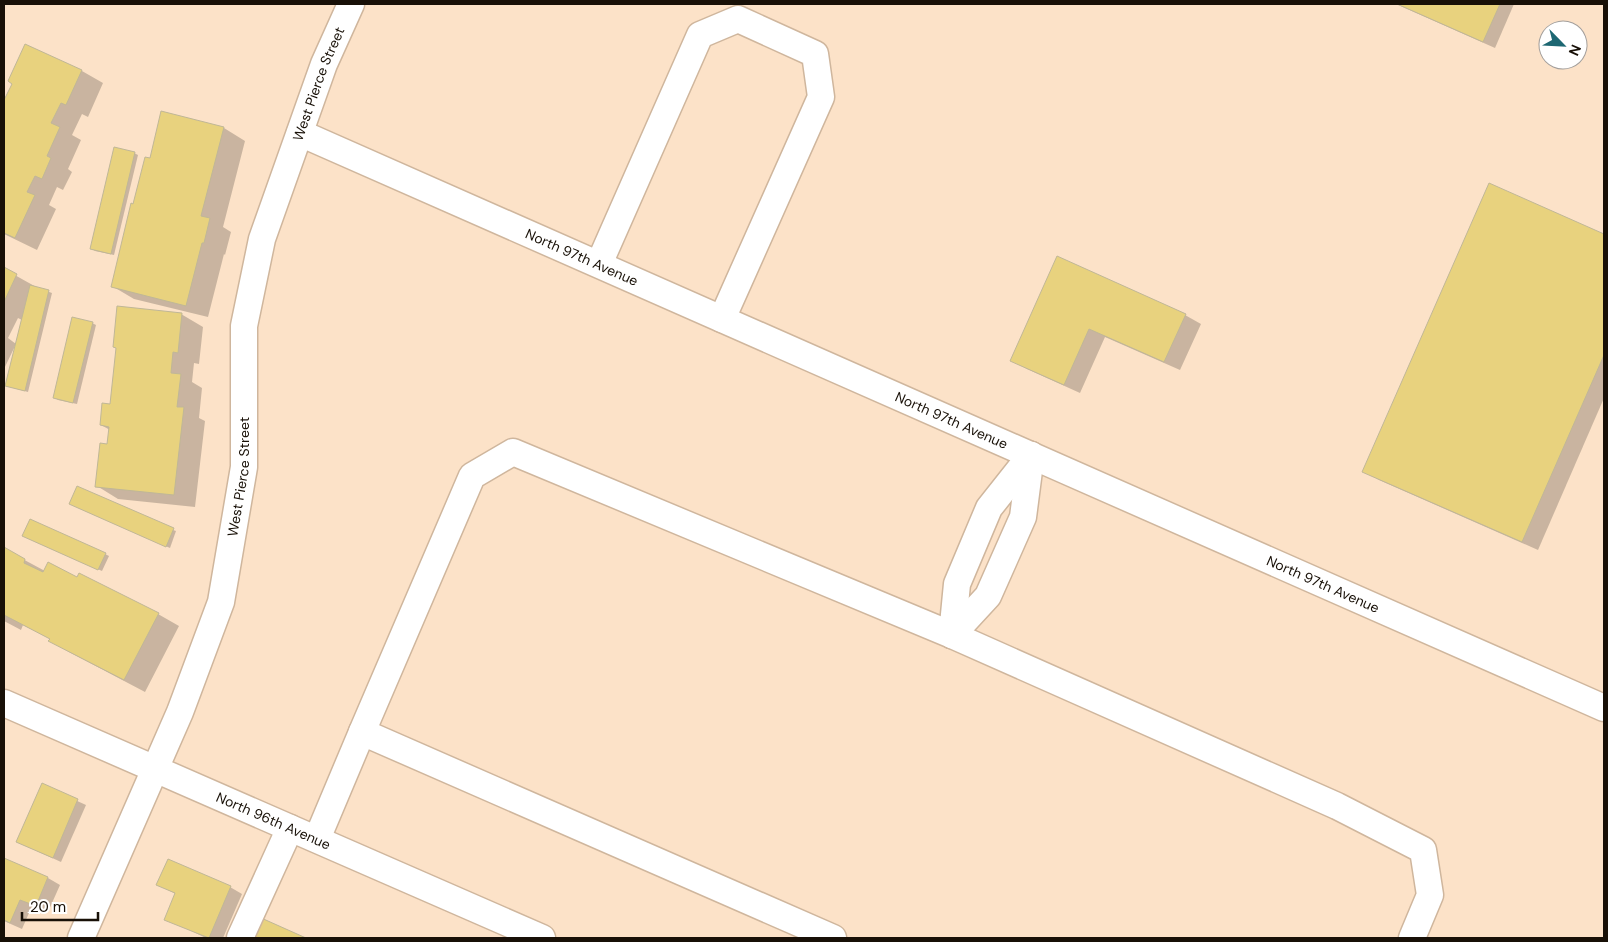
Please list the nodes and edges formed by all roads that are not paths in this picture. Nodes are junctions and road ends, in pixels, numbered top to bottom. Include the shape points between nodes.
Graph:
1 (351, 4) edge
2 (300, 133) junction
3 (599, 264) junction
4 (722, 319) junction
5 (1031, 456) junction
6 (952, 635) junction
7 (1604, 708) edge
8 (5, 710) edge
9 (362, 732) junction
10 (155, 769) junction
11 (290, 828) junction
12 (317, 840) junction
13 (87, 936) edge
14 (240, 938) edge
15 (542, 938) edge
16 (832, 938) edge
17 (1412, 938) edge

1 - 2 street, West Pierce Street via 324,64
2 - 3 street, North 97th Avenue
2 - 10 street, West Pierce Street via 262,239 244,326 244,467 221,602
3 - 4 street, North 97th Avenue
3 - 4 street via 700,35 738,19 814,54 821,97
4 - 5 street, North 97th Avenue
5 - 6 street via 989,508 957,584
5 - 6 street via 1023,517 988,596
5 - 7 street, North 97th Avenue
6 - 9 street via 513,452 472,476
6 - 17 street via 1337,806 1423,850 1430,895
8 - 10 street, North 96th Avenue
9 - 12 street
9 - 16 street
10 - 11 street, North 96th Avenue
10 - 13 street, West Pierce Street
11 - 12 street, North 96th Avenue
11 - 14 street
12 - 15 street, North 96th Avenue

